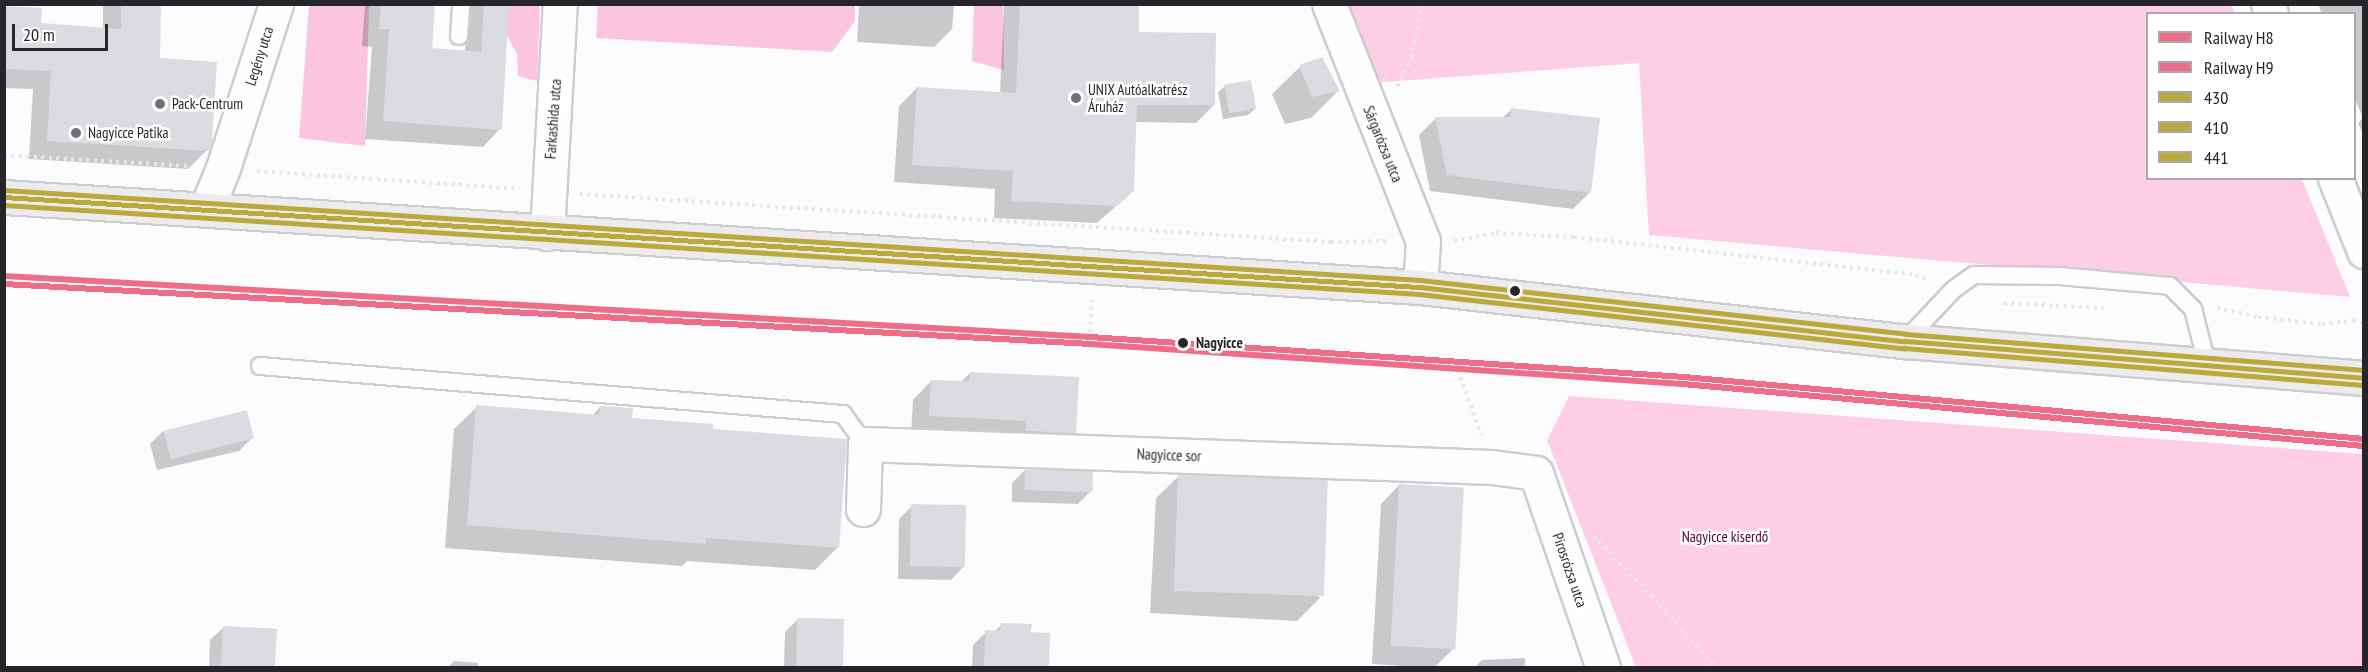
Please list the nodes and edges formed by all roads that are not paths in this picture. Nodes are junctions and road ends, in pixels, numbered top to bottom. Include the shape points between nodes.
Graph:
1 (276, 4) edge
2 (461, 4) edge
3 (560, 4) edge
4 (1329, 4) edge
5 (459, 36) dead end
6 (2336, 180) edge
7 (4, 197) edge
8 (206, 210) junction
9 (547, 233) junction
10 (2364, 251) edge
11 (1420, 287) junction
12 (1905, 341) junction
13 (2207, 364) junction
14 (260, 366) dead end
15 (2364, 378) edge
16 (865, 444) junction
17 (1536, 473) joint
18 (863, 509) dead end
19 (1603, 668) edge

1 - 8 street, Legény utca
2 - 5 lane
3 - 9 street, Farkashida utca
4 - 11 street, Sárgarózsa utca via 1423,241
6 - 10 street
7 - 8 main road
8 - 9 main road
9 - 11 main road
11 - 12 main road
12 - 13 main road
12 - 13 lane via 1953,290 1974,275 2059,276 2170,286 2193,309
13 - 15 main road
14 - 16 lane via 843,414
16 - 17 street, Nagyicce sor via 1492,467
16 - 18 street
17 - 19 street, Pirosrózsa utca

